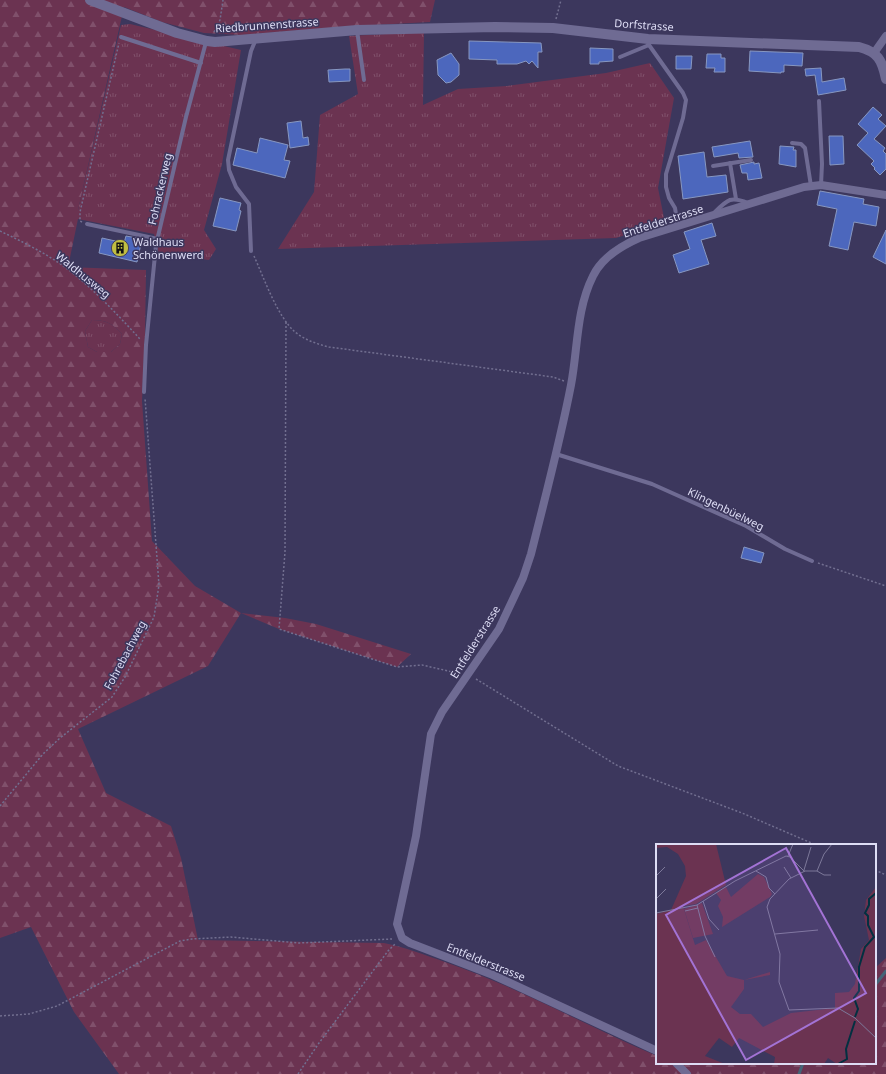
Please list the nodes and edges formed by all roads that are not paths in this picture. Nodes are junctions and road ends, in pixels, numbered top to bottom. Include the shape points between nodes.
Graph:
1 (90, 0) edge
2 (382, 29) joint
3 (357, 30) junction
4 (886, 36) edge
5 (121, 37) road end
6 (256, 39) junction
7 (208, 41) junction
8 (648, 42) junction
9 (874, 52) junction
10 (620, 57) dead end
11 (201, 63) junction
12 (886, 79) edge
13 (364, 80) dead end
14 (819, 101) dead end
15 (792, 143) dead end
16 (751, 160) dead end
17 (730, 163) junction
18 (713, 166) dead end
19 (821, 185) junction
20 (811, 186) junction
21 (886, 195) edge
22 (736, 199) junction
23 (751, 204) junction
24 (711, 217) junction
25 (87, 224) road end
26 (679, 227) junction
27 (158, 239) junction
28 (251, 251) road end
29 (144, 392) road end
30 (556, 454) junction
31 (812, 562) road end
32 (656, 1051) edge
33 (677, 1064) edge
34 (687, 1074) edge

1 - 7 street, Riedbrunnenstrasse via 177,33
2 - 3 street, Riedbrunnenstrasse
2 - 8 street, Dorfstrasse via 553,28
3 - 6 street, Riedbrunnenstrasse
3 - 13 lane
4 - 9 street
5 - 11 lane
6 - 7 street, Riedbrunnenstrasse
6 - 28 lane via 251,51 228,160 236,187 249,204
7 - 11 lane, Fohrackerweg
8 - 9 street, Dorfstrasse via 859,47
8 - 10 lane
8 - 26 lane via 686,100 666,174 666,187 675,208
9 - 12 street
11 - 27 lane, Fohrackerweg
14 - 19 lane
15 - 20 lane via 801,144 804,148
16 - 17 lane
17 - 18 lane
17 - 22 lane
19 - 20 street, Entfelderstrasse
19 - 21 street, Entfelderstrasse
20 - 23 street, Entfelderstrasse
22 - 23 lane
22 - 24 lane via 726,201
23 - 24 street, Entfelderstrasse
24 - 26 street, Entfelderstrasse
25 - 27 lane
26 - 30 street, Entfelderstrasse via 639,238 622,246 608,256 594,274 581,309 572,384
27 - 29 lane, Fohrackerweg via 146,345
30 - 31 lane, Klingenbüelweg via 652,484 746,526
30 - 32 street, Entfelderstrasse via 523,578 499,628 442,712 431,734 416,836 398,924 402,938 410,943 493,975
33 - 34 street

